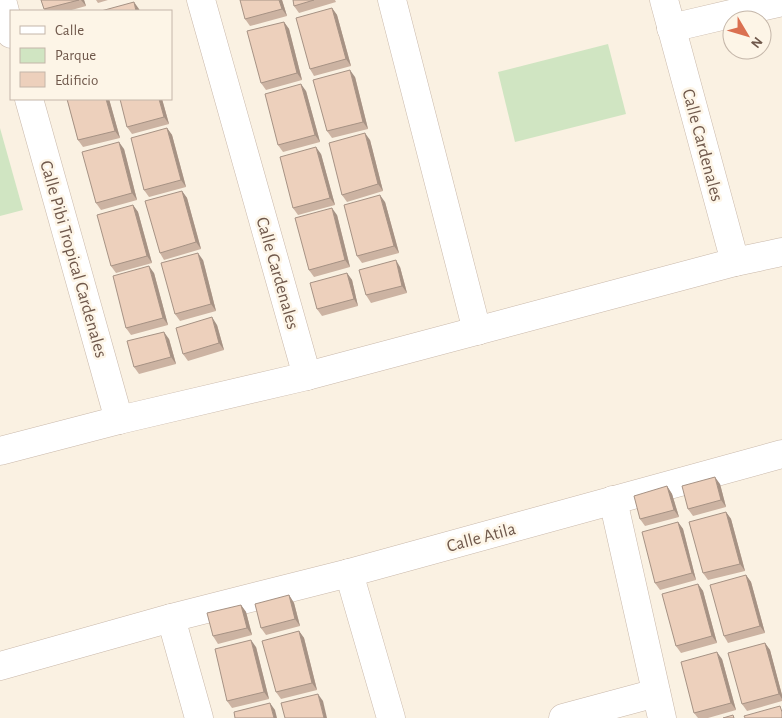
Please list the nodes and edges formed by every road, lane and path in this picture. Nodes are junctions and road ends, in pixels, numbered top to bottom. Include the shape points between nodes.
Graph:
1 (2, 0) edge
2 (202, 0) edge
3 (392, 0) edge
4 (664, 0) edge
5 (782, 2) edge
6 (671, 28) junction
7 (10, 30) edge
8 (30, 100) edge
9 (782, 252) edge
10 (735, 262) junction
11 (477, 331) junction
12 (307, 376) junction
13 (119, 420) junction
14 (0, 451) edge
15 (782, 454) edge
16 (614, 500) junction
17 (349, 573) junction
18 (171, 618) junction
19 (0, 666) edge
20 (659, 705) edge
21 (199, 718) edge
22 (391, 718) edge
23 (563, 718) edge

1 - 7 street
2 - 12 street, Calle Cardenales
3 - 11 street
4 - 6 street, Calle Cardenales
5 - 6 street
6 - 10 street, Calle Cardenales
8 - 13 street, Calle Pibi Tropical Cardenales
9 - 10 street
10 - 11 street
11 - 12 street
12 - 13 street
13 - 14 street
15 - 16 street, Calle Atila
16 - 17 street, Calle Atila
16 - 20 street
17 - 18 street, Calle Atila
17 - 22 street
18 - 19 street, Calle Atila
18 - 21 street
20 - 23 street

